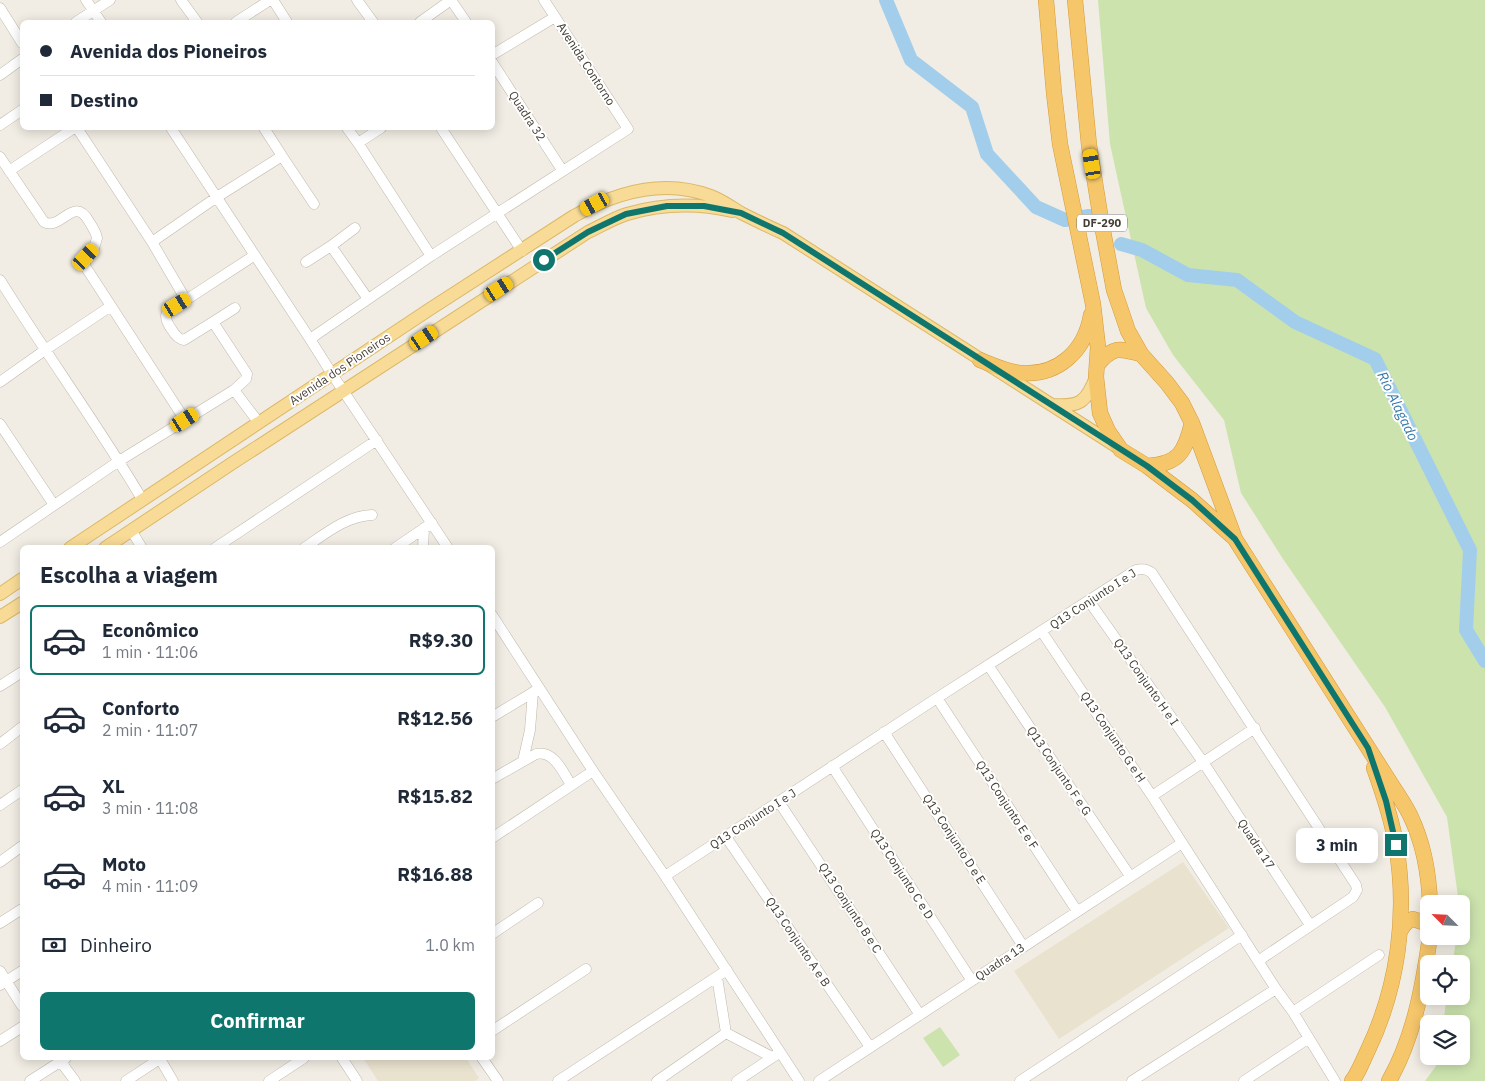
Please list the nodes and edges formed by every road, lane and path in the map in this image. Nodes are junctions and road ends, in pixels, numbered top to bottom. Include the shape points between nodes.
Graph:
1 (86, 0) edge
2 (110, 0) edge
3 (181, 0) edge
4 (272, 0) edge
5 (357, 0) edge
6 (451, 0) edge
7 (544, 0) edge
8 (1046, 0) edge
9 (1075, 0) edge
10 (0, 8) edge
11 (93, 11) junction
12 (555, 17) junction
13 (79, 20) edge
14 (100, 20) edge
15 (196, 20) edge
16 (239, 20) edge
17 (286, 20) edge
18 (372, 20) edge
19 (423, 20) edge
20 (465, 20) edge
21 (20, 40) edge
22 (495, 53) edge
23 (20, 60) edge
24 (495, 67) edge
25 (0, 74) edge
26 (20, 111) edge
27 (0, 125) edge
28 (72, 130) edge
29 (76, 130) edge
30 (172, 130) edge
31 (265, 130) edge
32 (348, 130) edge
33 (378, 130) edge
34 (442, 130) edge
35 (358, 142) junction
36 (0, 156) edge
37 (282, 156) junction
38 (562, 170) junction
39 (9, 171) junction
40 (617, 195) junction
41 (217, 197) junction
42 (314, 204) dead end
43 (741, 213) junction
44 (497, 214) junction
45 (626, 214) junction
46 (355, 228) dead end
47 (152, 242) junction
48 (330, 246) junction
49 (522, 251) junction
50 (255, 255) junction
51 (431, 256) junction
52 (306, 262) dead end
53 (0, 280) edge
54 (4, 294) edge
55 (368, 299) junction
56 (186, 300) junction
57 (1093, 304) junction
58 (111, 306) junction
59 (235, 308) dead end
60 (430, 309) junction
61 (213, 322) junction
62 (440, 328) junction
63 (310, 339) junction
64 (45, 350) junction
65 (1141, 354) junction
66 (980, 360) junction
67 (1097, 371) junction
68 (332, 374) junction
69 (0, 382) edge
70 (234, 390) junction
71 (344, 391) junction
72 (1051, 405) junction
73 (185, 420) junction
74 (259, 423) junction
75 (1192, 423) junction
76 (0, 424) edge
77 (377, 440) junction
78 (219, 450) junction
79 (1121, 450) junction
80 (207, 457) junction
81 (119, 461) junction
82 (230, 464) junction
83 (1147, 466) junction
84 (216, 474) junction
85 (142, 499) junction
86 (54, 505) junction
87 (372, 515) dead end
88 (428, 526) junction
89 (131, 530) junction
90 (1235, 539) junction
91 (0, 542) edge
92 (74, 545) edge
93 (109, 545) edge
94 (140, 545) edge
95 (220, 545) edge
96 (308, 545) edge
97 (400, 545) edge
98 (424, 545) edge
99 (445, 545) edge
100 (19, 582) edge
101 (0, 586) edge
102 (0, 594) edge
103 (1089, 601) junction
104 (20, 604) edge
105 (0, 617) edge
106 (495, 620) edge
107 (1042, 632) junction
108 (988, 665) junction
109 (20, 673) edge
110 (0, 686) edge
111 (536, 690) junction
112 (937, 698) junction
113 (495, 715) edge
114 (1255, 728) junction
115 (20, 729) edge
116 (884, 732) junction
117 (0, 744) edge
118 (1368, 748) junction
119 (523, 761) junction
120 (1203, 762) junction
121 (832, 766) junction
122 (592, 772) junction
123 (495, 777) edge
124 (571, 785) junction
125 (20, 791) edge
126 (1152, 796) junction
127 (779, 802) junction
128 (0, 805) edge
129 (495, 836) edge
130 (726, 837) junction
131 (1182, 843) junction
132 (20, 847) edge
133 (0, 862) edge
134 (665, 876) junction
135 (1130, 876) junction
136 (1429, 895) edge
137 (538, 903) dead end
138 (20, 910) edge
139 (1077, 911) junction
140 (1420, 921) edge
141 (0, 923) edge
142 (1310, 926) junction
143 (1400, 931) junction
144 (495, 932) edge
145 (1242, 935) junction
146 (1429, 945) edge
147 (1024, 946) junction
148 (1379, 955) dead end
149 (1258, 961) junction
150 (586, 969) dead end
151 (727, 970) junction
152 (0, 971) edge
153 (20, 972) edge
154 (717, 976) junction
155 (972, 981) junction
156 (3, 983) edge
157 (1276, 989) junction
158 (20, 1004) edge
159 (1293, 1012) junction
160 (920, 1015) junction
161 (20, 1028) edge
162 (495, 1029) edge
163 (726, 1032) junction
164 (1310, 1038) junction
165 (0, 1042) edge
166 (870, 1047) junction
167 (776, 1055) junction
168 (60, 1060) edge
169 (62, 1060) edge
170 (157, 1060) edge
171 (161, 1060) edge
172 (301, 1060) edge
173 (343, 1060) edge
174 (483, 1060) edge
175 (1036, 1077) edge
176 (1334, 1077) edge
177 (1353, 1079) edge
178 (30, 1081) edge
179 (75, 1081) edge
180 (126, 1081) edge
181 (173, 1081) edge
182 (269, 1081) edge
183 (357, 1081) edge
184 (498, 1081) edge
185 (558, 1081) edge
186 (657, 1081) edge
187 (737, 1081) edge
188 (799, 1081) edge
189 (819, 1081) edge
190 (1020, 1081) edge
191 (1132, 1081) edge
192 (1244, 1081) edge
193 (1389, 1081) edge

1 - 11 street
2 - 11 street
3 - 15 street
4 - 16 street
4 - 17 street
5 - 18 street
6 - 19 street
6 - 20 street
7 - 12 street, Avenida Contorno
8 - 57 highway, DF-290 via 1056,121
9 - 65 highway, DF-290 via 1089,145 1112,281 1125,323
10 - 21 street
11 - 13 street
11 - 14 street
12 - 22 street
12 - 38 street, Avenida Contorno via 628,129
23 - 25 street
24 - 38 street, Quadra 32
26 - 27 street
28 - 39 street
29 - 47 street
30 - 41 street
31 - 37 street
32 - 35 street
33 - 35 street
34 - 44 street
35 - 51 street
36 - 39 street
37 - 41 street
37 - 42 street
38 - 44 street
39 - 58 street via 44,222 53,223 73,211 86,215 97,238 86,257 86,266
40 - 43 main road, Avenida dos Pioneiros via 683,188 712,197
40 - 45 main road via 624,202
40 - 49 main road, Avenida dos Pioneiros via 574,216
41 - 47 street
41 - 50 street
43 - 45 main road, Avenida dos Pioneiros via 704,206 667,206
43 - 66 main road via 783,233
44 - 49 street
44 - 51 street
45 - 62 main road, Avenida dos Pioneiros via 588,232
46 - 48 street
47 - 56 street
48 - 52 street
48 - 55 street
49 - 60 main road, Avenida dos Pioneiros
50 - 56 street
50 - 63 street
51 - 55 street
53 - 54 street
54 - 64 street
55 - 63 street
56 - 61 street via 166,315 166,322 177,337 187,339
57 - 66 highway via 1082,342 1069,358 1054,368 1020,373
57 - 67 highway, DF-290
58 - 64 street
58 - 73 street
59 - 61 street
60 - 62 main road via 438,314
60 - 68 main road, Avenida dos Pioneiros
61 - 70 street via 247,374
62 - 71 main road, Avenida dos Pioneiros
63 - 68 street
64 - 69 street
64 - 81 street
65 - 67 highway via 1114,350 1105,355
65 - 75 highway, DF-290 via 1182,403
66 - 72 main road
67 - 72 main road via 1083,401 1069,406
67 - 79 highway, DF-290 via 1100,413
68 - 71 street
68 - 74 main road, Avenida dos Pioneiros
70 - 73 street
70 - 74 street
71 - 77 street
71 - 82 main road, Avenida dos Pioneiros
72 - 79 main road
73 - 81 street
74 - 78 main road, Avenida dos Pioneiros
75 - 83 highway via 1188,441 1172,461
75 - 90 highway, DF-290
76 - 86 street
77 - 88 street
77 - 95 street
78 - 80 main road, Avenida dos Pioneiros
78 - 82 main road via 221,457
79 - 83 highway, DF-290
80 - 84 main road
80 - 85 main road, Avenida dos Pioneiros
81 - 85 street
81 - 86 street
82 - 84 main road, Avenida dos Pioneiros
83 - 90 highway, DF-290 via 1192,500
84 - 89 main road, Avenida dos Pioneiros
85 - 92 main road, Avenida dos Pioneiros
86 - 91 street
87 - 96 street via 360,515 342,522
88 - 97 street
88 - 98 street
88 - 99 street
89 - 93 main road, Avenida dos Pioneiros
89 - 94 street
90 - 118 highway, DF-290
100 - 101 street
100 - 102 main road
103 - 107 street, Q13 Conjunto I e J
103 - 114 street, Q13 Conjunto I e J via 1136,570 1147,569
103 - 120 street, Q13 Conjunto H e I
104 - 105 main road
106 - 111 street
107 - 108 street, Q13 Conjunto I e J
107 - 126 street, Q13 Conjunto G e H
108 - 112 street, Q13 Conjunto I e J
108 - 135 street, Q13 Conjunto F e G
109 - 110 street
111 - 113 street
111 - 119 street
111 - 122 street
112 - 116 street, Q13 Conjunto I e J
112 - 139 street, Q13 Conjunto E e F
114 - 120 street
114 - 142 street, Q13 Conjunto I e J via 1356,885 1353,897
115 - 117 street
116 - 121 street, Q13 Conjunto I e J
116 - 147 street, Q13 Conjunto D e E
118 - 136 highway, DF-290 via 1410,815 1425,863
118 - 143 highway, DF-290 via 1386,801 1396,845
119 - 123 street
119 - 124 street via 542,752 548,754
120 - 126 street
120 - 142 street, Quadra 17
121 - 127 street, Q13 Conjunto I e J
121 - 155 street, Q13 Conjunto C e D
122 - 124 street
122 - 134 street
124 - 129 street
125 - 128 street
126 - 131 street, Q13 Conjunto G e H
127 - 130 street, Q13 Conjunto I e J
127 - 160 street, Q13 Conjunto B e C
130 - 134 street, Q13 Conjunto I e J
130 - 166 street, Q13 Conjunto A e B
131 - 135 street, Quadra 13
131 - 145 street, Q13 Conjunto G e H
132 - 133 street
134 - 151 street
135 - 139 street, Quadra 13
137 - 144 street
138 - 141 street
139 - 147 street, Quadra 13
140 - 143 highway via 1408,920
142 - 149 street, Q13 Conjunto I e J
143 - 177 highway, DF-290 via 1387,1003
145 - 149 street, Q13 Conjunto G e H
145 - 175 street
146 - 193 highway via 1408,1039
147 - 155 street, Quadra 13
148 - 159 street
149 - 157 street, Q13 Conjunto G e H
150 - 162 street
151 - 154 street
151 - 167 street
152 - 156 street
153 - 156 street
154 - 163 street
154 - 185 street
155 - 160 street, Quadra 13
156 - 158 street
157 - 159 street, Q13 Conjunto G e H
157 - 191 street
159 - 164 street, Q13 Conjunto G e H
160 - 166 street, Quadra 13
161 - 165 street
163 - 167 street
163 - 186 street
164 - 176 street, Q13 Conjunto G e H
164 - 192 street
166 - 189 street, Quadra 13
167 - 187 street
167 - 188 street
168 - 178 street
169 - 179 street
170 - 180 street
171 - 181 street
172 - 182 street
173 - 183 street
174 - 184 street
175 - 190 street
176 - 177 street

